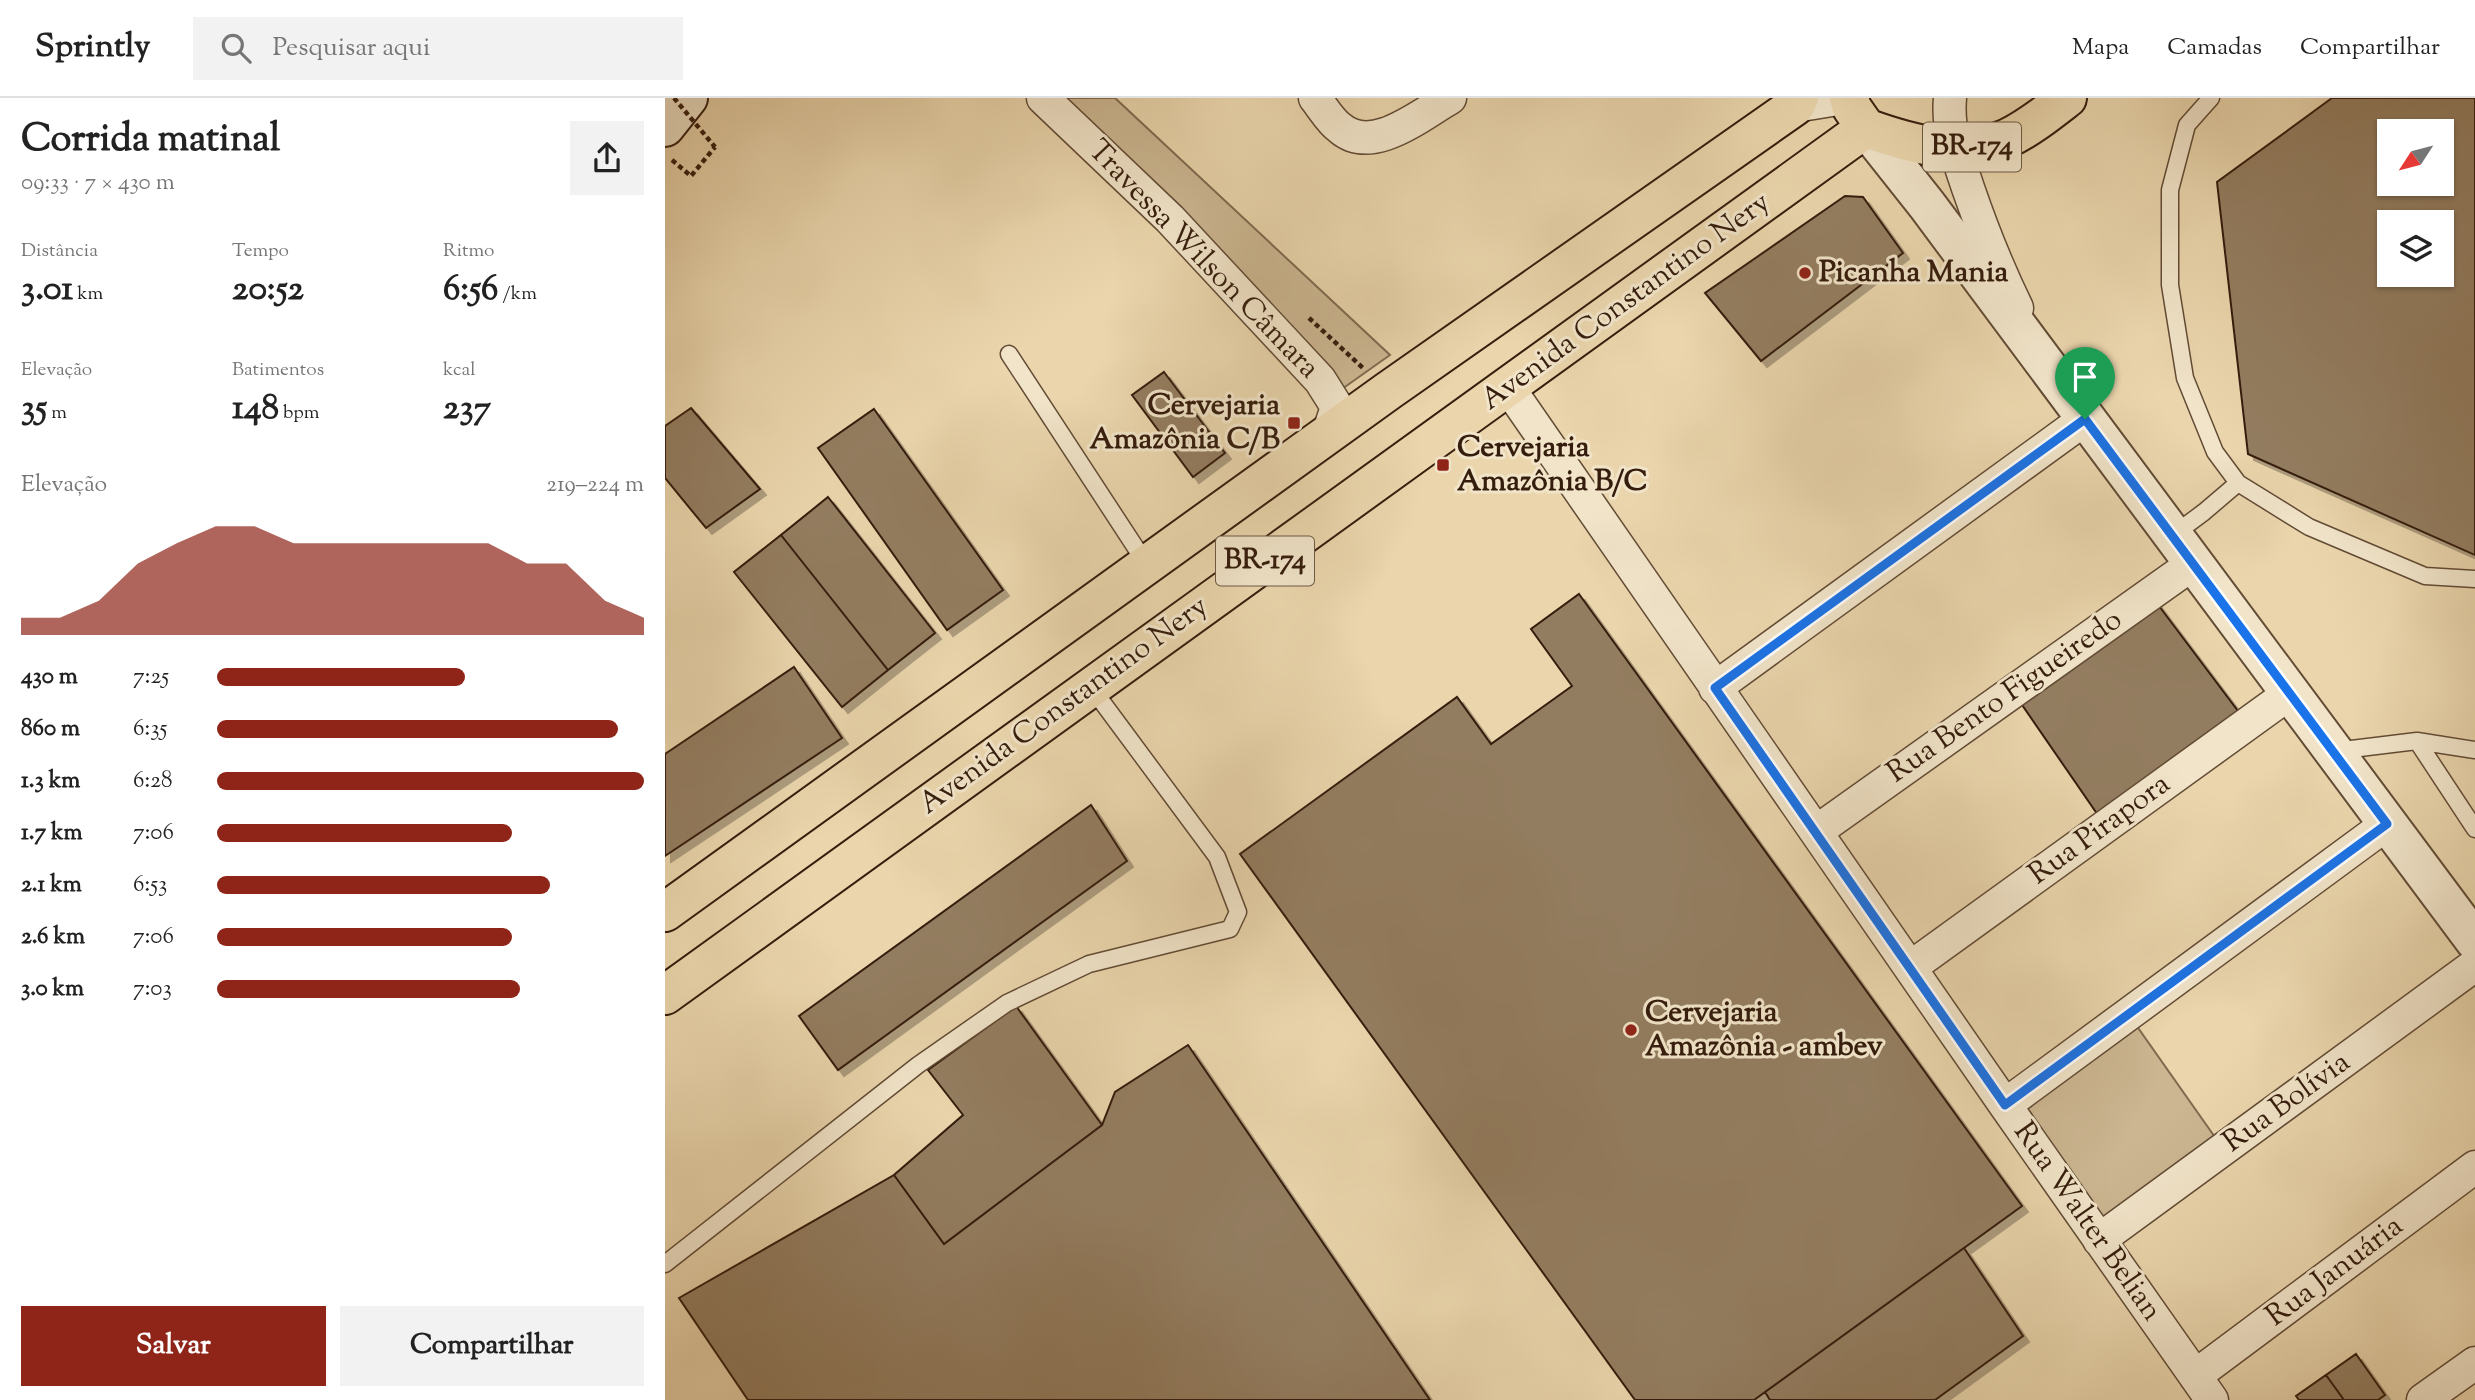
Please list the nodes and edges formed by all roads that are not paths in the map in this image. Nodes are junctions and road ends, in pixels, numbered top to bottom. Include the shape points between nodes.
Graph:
1 (688, 98) edge
2 (1044, 98) edge
3 (1315, 98) edge
4 (1450, 98) edge
5 (1844, 98) edge
6 (1950, 98) edge
7 (2067, 98) edge
8 (2211, 98) edge
9 (1800, 101) edge
10 (1858, 113) edge
11 (665, 127) edge
12 (1954, 147) junction
13 (1009, 355) dead end
14 (2047, 368) junction
15 (1509, 387) junction
16 (2085, 419) junction
17 (1328, 434) junction
18 (2238, 483) junction
19 (2183, 549) junction
20 (1147, 565) junction
21 (2475, 579) edge
22 (1091, 687) junction
23 (1715, 688) junction
24 (2290, 694) junction
25 (2417, 741) junction
26 (2475, 750) edge
27 (2332, 751) junction
28 (2387, 824) junction
29 (2475, 829) edge
30 (1817, 831) junction
31 (665, 912) edge
32 (2475, 941) edge
33 (2475, 965) edge
34 (1911, 967) junction
35 (665, 995) edge
36 (2005, 1105) junction
37 (2475, 1167) edge
38 (2099, 1240) junction
39 (665, 1264) edge
40 (2475, 1363) edge
41 (2204, 1388) edge
42 (2423, 1400) edge

1 - 11 street
2 - 17 street, Travessa Wilson Câmara via 1170,219 1320,380 1337,407
3 - 4 street via 1340,129 1359,138 1381,137
5 - 9 street
6 - 12 street
7 - 12 highway, BR-174 via 2009,138 1980,147
8 - 18 lane via 2187,125 2170,190 2170,285 2185,378 2215,452
9 - 17 highway, Avenida Constantino Nery / BR-174
10 - 12 highway, BR-174 via 1910,144
10 - 14 street
10 - 15 highway, Avenida Constantino Nery / BR-174
12 - 14 street via 1982,229
13 - 20 lane
14 - 16 street
15 - 22 highway, Avenida Constantino Nery / BR-174
15 - 23 street, Rua Walter Belian
16 - 19 street
16 - 23 street
17 - 20 highway, Avenida Constantino Nery / BR-174
18 - 19 lane via 2204,512
18 - 21 lane via 2309,527 2425,576
19 - 24 street
19 - 30 street, Rua Bento Figueiredo
20 - 31 highway, Avenida Constantino Nery / BR-174
22 - 35 highway, Avenida Constantino Nery / BR-174
22 - 39 lane via 1217,857 1238,912 1230,929 1089,964 1007,1003 918,1065
23 - 30 street, Rua Walter Belian
24 - 27 street
24 - 34 street, Rua Pirapora
25 - 26 lane
25 - 27 lane
25 - 29 lane
27 - 28 street
28 - 32 street
28 - 36 street
30 - 34 street, Rua Walter Belian
33 - 38 street, Rua Bolívia
34 - 36 street, Rua Walter Belian
36 - 38 street, Rua Walter Belian
37 - 41 street, Rua Januária
38 - 41 street, Rua Walter Belian
40 - 42 street

